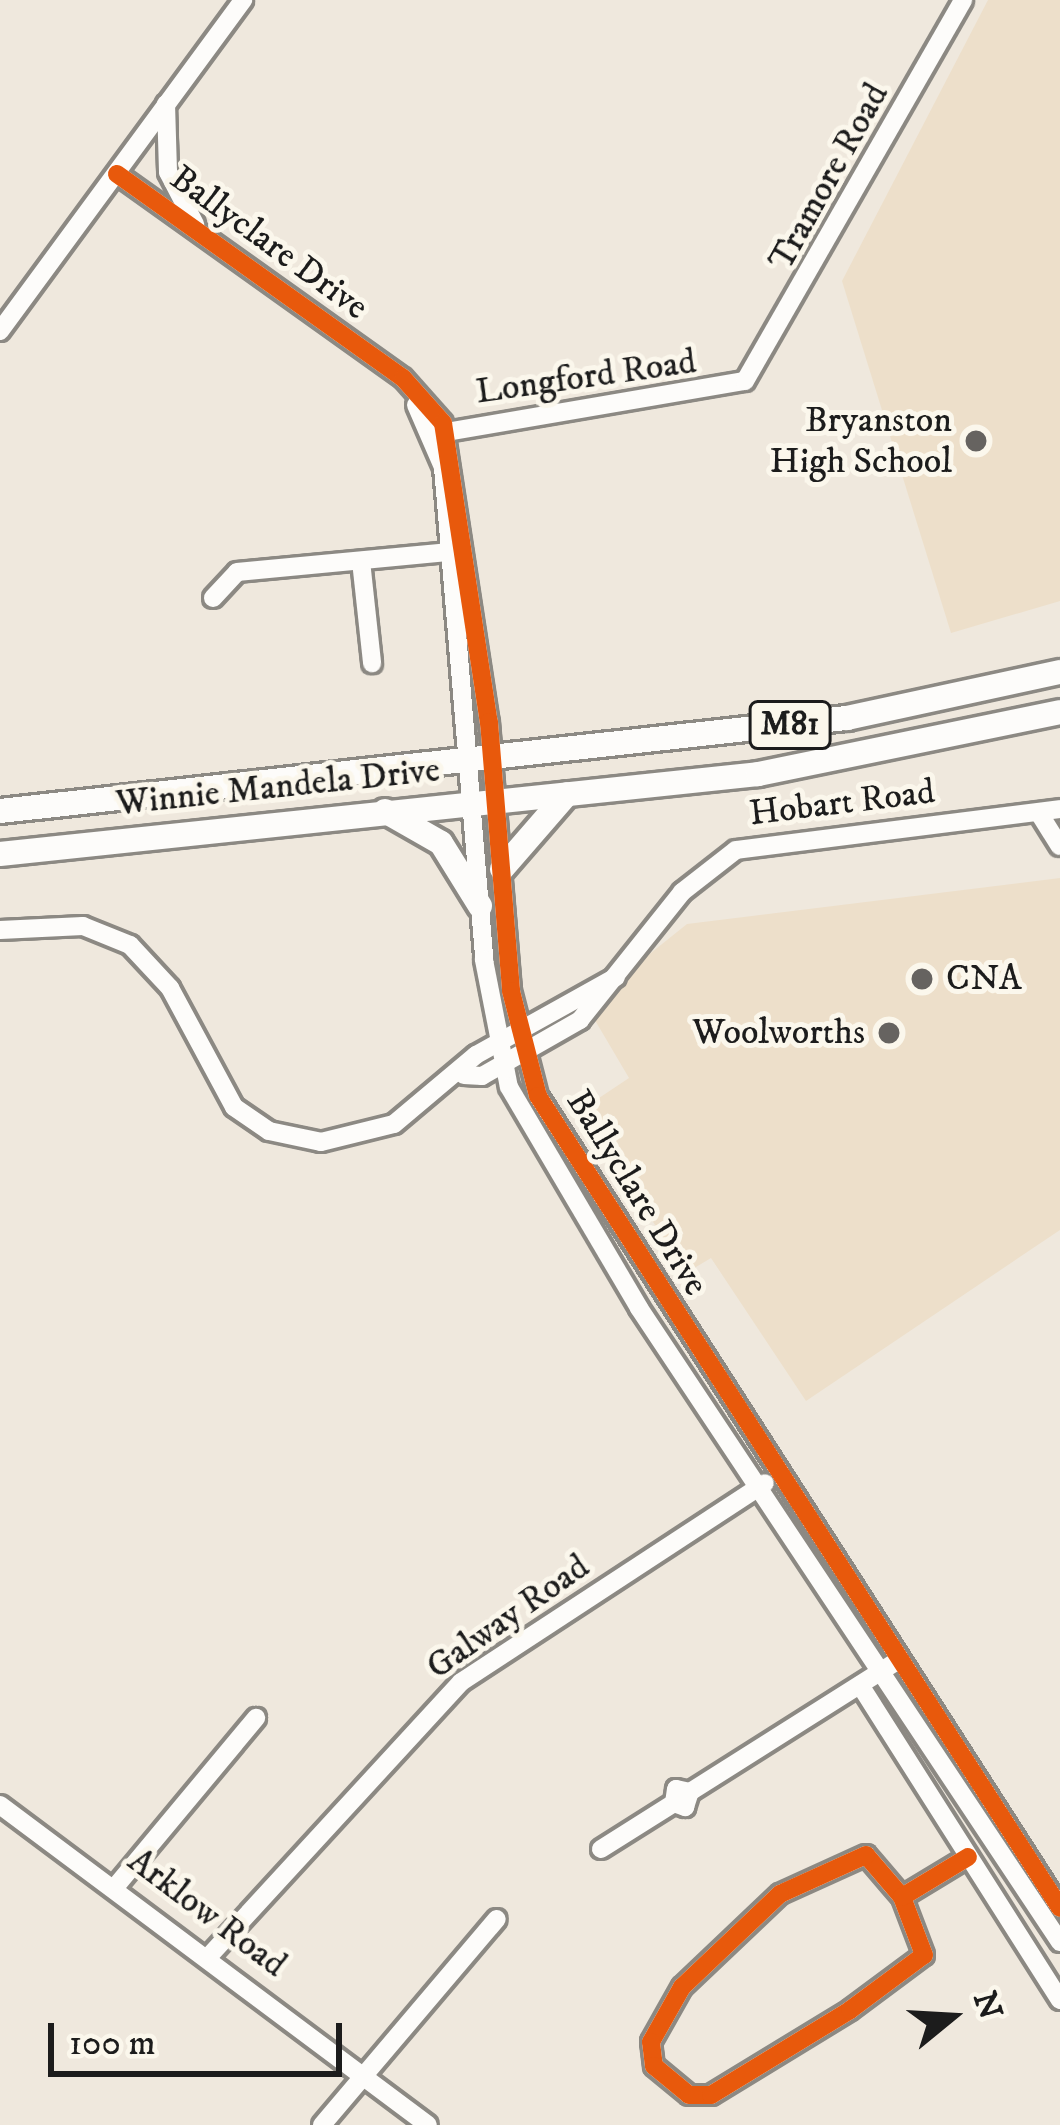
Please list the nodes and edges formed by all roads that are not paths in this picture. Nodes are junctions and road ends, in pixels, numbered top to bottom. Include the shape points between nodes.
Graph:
1 (243, 0) edge
2 (963, 0) edge
3 (166, 104) junction
4 (117, 174) junction
5 (200, 232) junction
6 (0, 331) edge
7 (745, 381) joint
8 (441, 433) junction
9 (450, 552) junction
10 (362, 561) junction
11 (213, 598) dead end
12 (372, 663) dead end
13 (1060, 672) edge
14 (1060, 712) edge
15 (493, 758) junction
16 (465, 761) junction
17 (567, 794) junction
18 (496, 800) junction
19 (469, 802) junction
20 (1060, 809) edge
21 (0, 811) edge
22 (385, 811) junction
23 (1040, 813) junction
24 (1060, 846) edge
25 (0, 854) edge
26 (502, 868) junction
27 (480, 906) junction
28 (0, 930) edge
29 (616, 977) junction
30 (518, 1032) junction
31 (495, 1045) junction
32 (525, 1054) junction
33 (502, 1066) junction
34 (464, 1076) junction
35 (768, 1481) junction
36 (892, 1664) junction
37 (860, 1685) junction
38 (256, 1718) dead end
39 (0, 1805) edge
40 (601, 1849) dead end
41 (968, 1857) junction
42 (116, 1886) junction
43 (902, 1897) junction
44 (1060, 1908) edge
45 (497, 1918) dead end
46 (1060, 1942) edge
47 (211, 1954) junction
48 (1060, 2000) edge
49 (363, 2073) junction
50 (322, 2125) edge
51 (428, 2125) edge

1 - 3 street
2 - 7 street, Tramore Road
3 - 4 street
3 - 5 street via 168,172
4 - 5 street, Ballyclare Drive
4 - 6 street
5 - 8 street, Ballyclare Drive via 380,367
7 - 8 street, Longford Road
8 - 9 street, Ballyclare Drive
8 - 15 street, Ballyclare Drive
9 - 10 street
9 - 16 street, Ballyclare Drive
10 - 11 street via 237,572
10 - 12 street
13 - 15 main road, Winnie Mandela Drive / M81 via 847,718
14 - 17 main road, Winnie Mandela Drive / M81 via 813,766
15 - 16 main road, Winnie Mandela Drive / M81
15 - 18 street, Ballyclare Drive
16 - 19 street, Ballyclare Drive
16 - 21 main road, Winnie Mandela Drive / M81
17 - 18 main road, Winnie Mandela Drive / M81
17 - 26 main road
18 - 19 main road, Winnie Mandela Drive / M81
18 - 26 street, Ballyclare Drive
19 - 22 main road, Winnie Mandela Drive / M81
19 - 27 street, Ballyclare Drive
20 - 23 street, Hobart Road
22 - 25 main road, Winnie Mandela Drive / M81
22 - 27 main road via 441,844
23 - 24 street
23 - 29 street, Hobart Road via 736,850 682,892
26 - 30 street, Ballyclare Drive
27 - 31 street, Ballyclare Drive
28 - 34 street, Hobart Road via 83,926 130,945 170,988 223,1094 269,1131 360,1137
29 - 30 street, Hobart Road
29 - 32 street, Hobart Road via 580,1020
30 - 31 street, Hobart Road
30 - 32 street, Ballyclare Drive
31 - 33 street, Ballyclare Drive
31 - 34 street, Hobart Road
32 - 33 street, Hobart Road
32 - 35 street, Ballyclare Drive via 557,1130
33 - 34 street, Hobart Road
33 - 35 street, Ballyclare Drive via 551,1170
35 - 36 street, Ballyclare Drive
35 - 47 street, Galway Road via 461,1682
36 - 37 street
36 - 44 street, Ballyclare Drive
36 - 46 street, Ballyclare Drive
37 - 40 street
37 - 41 street
38 - 42 street
39 - 42 street, Arklow Road
41 - 43 street
41 - 48 street
42 - 47 street, Arklow Road
43 - 43 street via 924,1938 920,1963 711,2095 689,2096 654,2066 651,2042 682,1987 780,1894 866,1855
45 - 49 street
47 - 49 street, Arklow Road
49 - 50 street
49 - 51 street, Arklow Road

